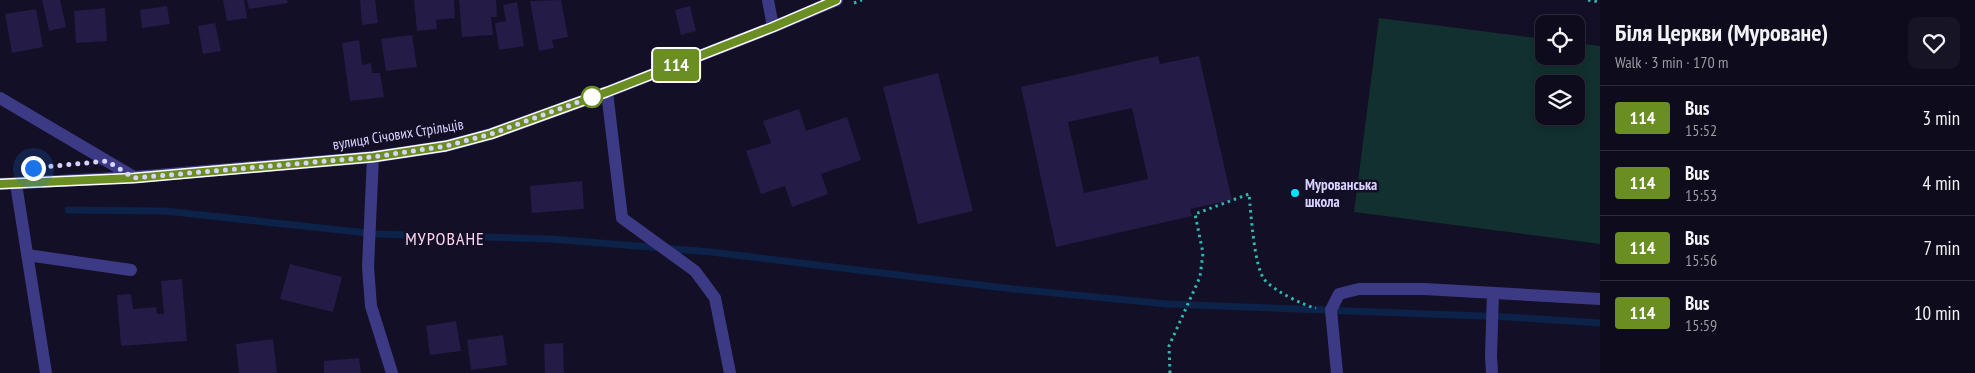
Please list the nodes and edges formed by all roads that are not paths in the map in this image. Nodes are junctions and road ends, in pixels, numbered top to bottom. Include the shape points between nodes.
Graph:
1 (768, 0) edge
2 (836, 0) edge
3 (773, 27) junction
4 (607, 92) junction
5 (0, 98) edge
6 (373, 157) junction
7 (134, 178) junction
8 (0, 184) edge
9 (16, 184) junction
10 (27, 255) junction
11 (131, 270) dead end
12 (1493, 297) junction
13 (1600, 299) edge
14 (46, 373) edge
15 (392, 373) edge
16 (730, 373) edge
17 (1337, 373) edge
18 (1492, 373) edge

1 - 3 street
2 - 3 street, вулиця Січових Стрільців
3 - 4 street, вулиця Січових Стрільців
4 - 6 street, вулиця Січових Стрільців via 491,134 446,146
4 - 16 street via 622,218 695,270 715,298
5 - 7 street
6 - 7 street, вулиця Січових Стрільців
6 - 15 street via 368,266 371,306
7 - 9 street, вулиця Січових Стрільців
8 - 9 street, вулиця Січових Стрільців
9 - 10 street
10 - 11 street
10 - 14 street
12 - 13 street
12 - 17 street via 1424,289 1359,288 1340,294 1331,310
12 - 18 street

